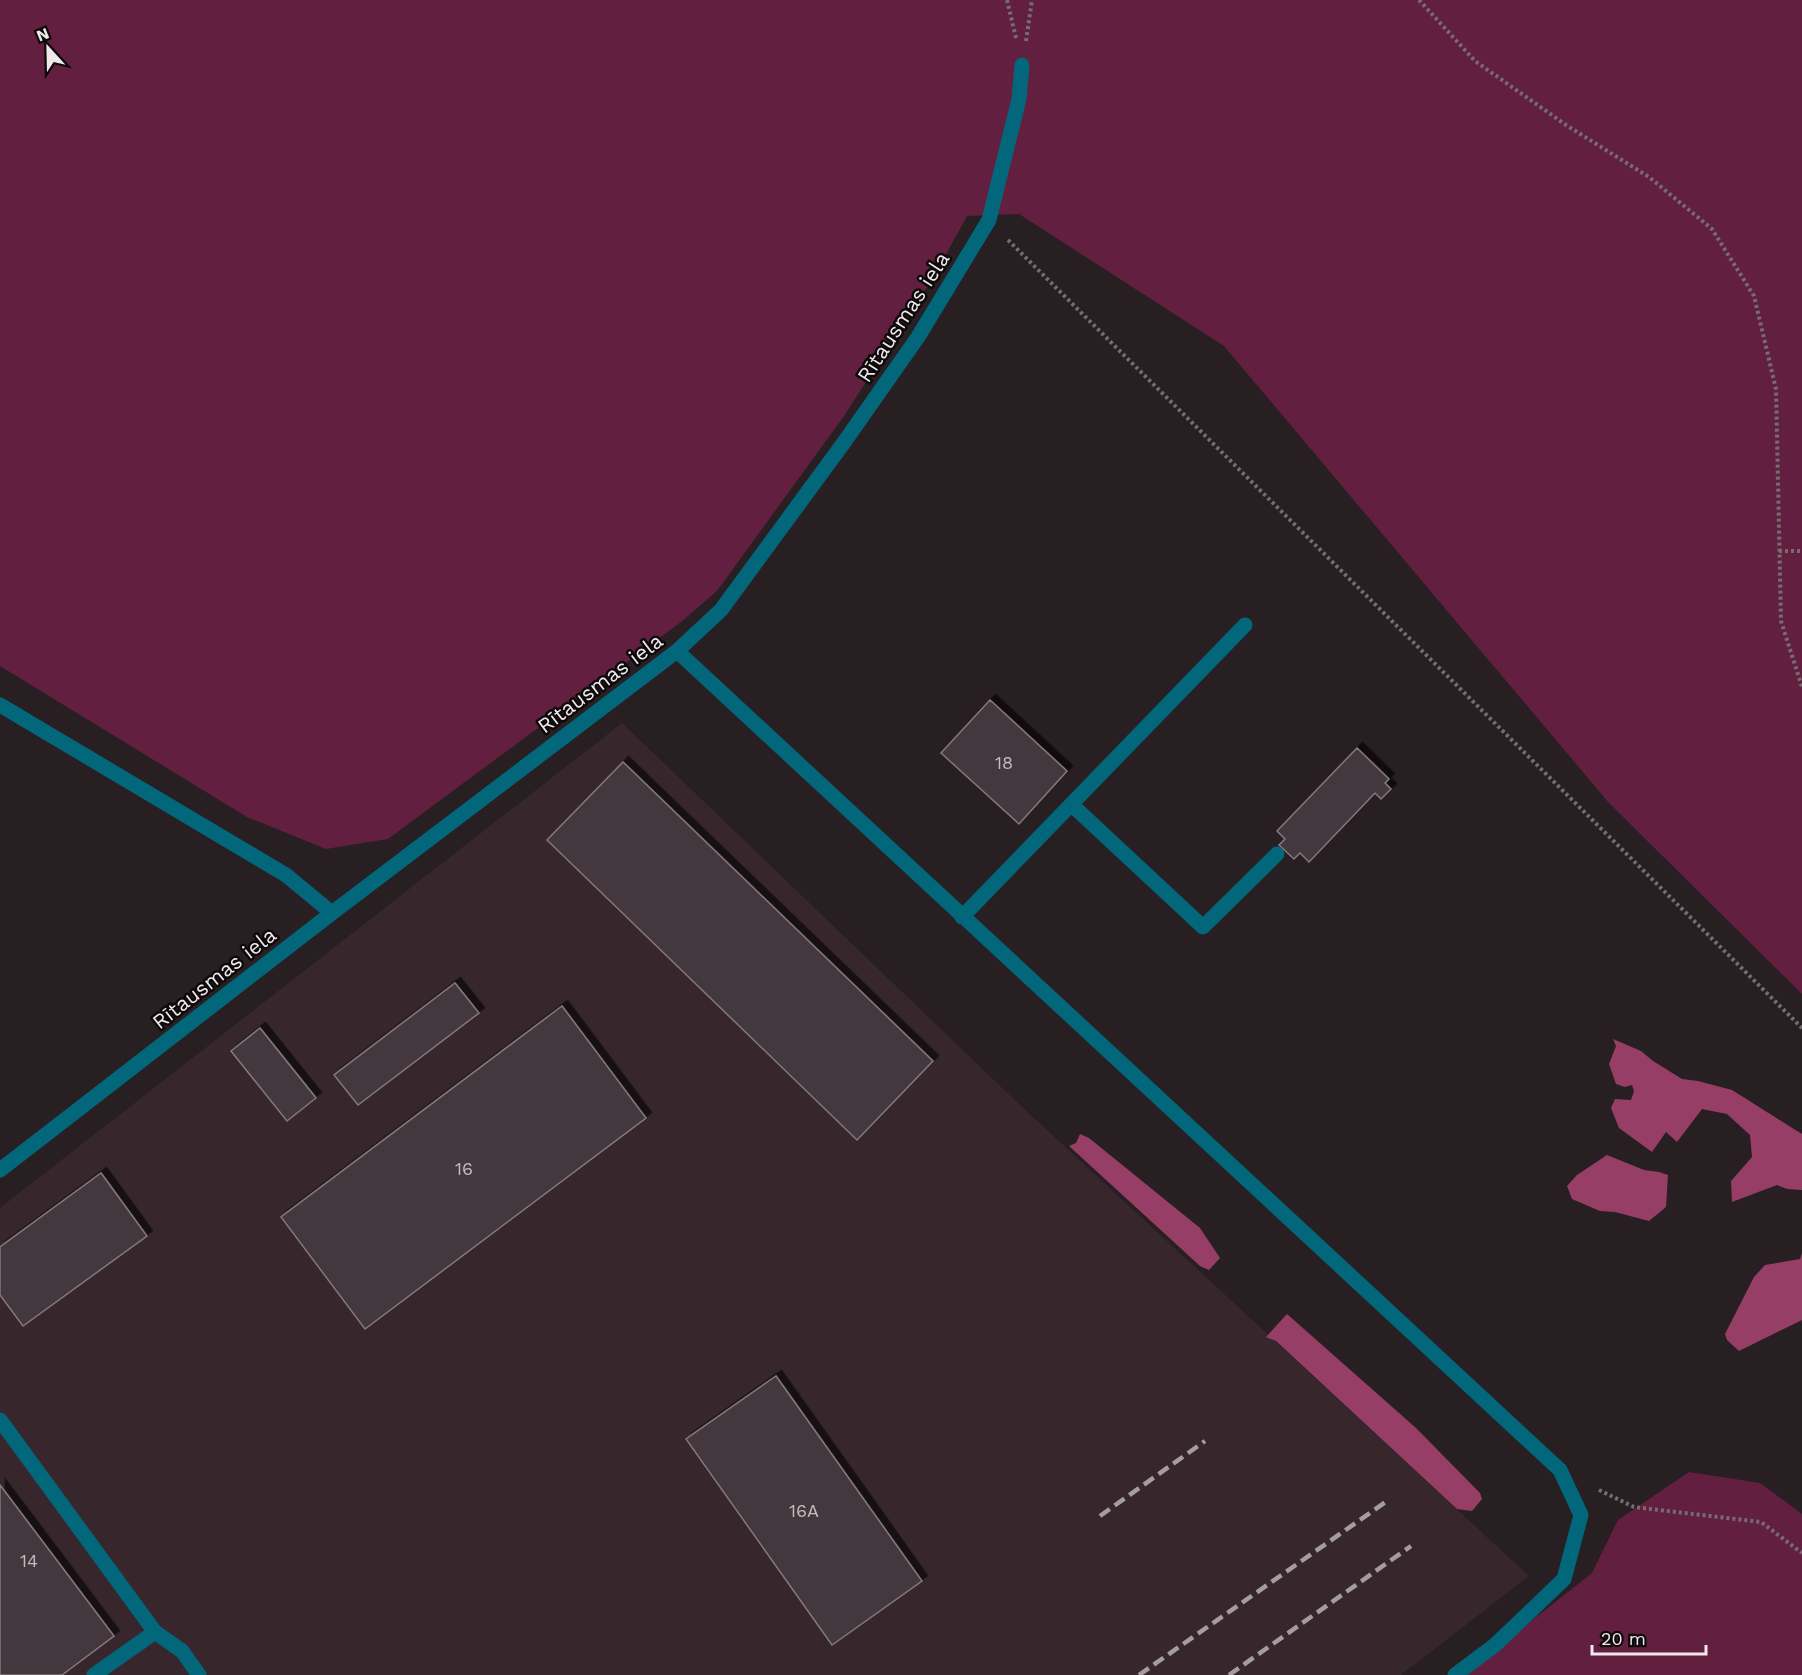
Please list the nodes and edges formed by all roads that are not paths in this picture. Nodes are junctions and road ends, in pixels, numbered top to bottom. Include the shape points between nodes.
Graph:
1 (1022, 65) road end
2 (1245, 625) dead end
3 (677, 651) junction
4 (0, 705) edge
5 (1072, 805) junction
6 (1277, 854) dead end
7 (332, 913) junction
8 (962, 917) junction
9 (0, 1170) edge
10 (0, 1420) edge
11 (155, 1632) junction
12 (94, 1675) edge
13 (200, 1675) edge
14 (1455, 1675) edge

1 - 3 street, Rītausmas iela via 1019,99 989,220 918,337 845,441 721,610
2 - 5 street
3 - 7 street, Rītausmas iela
3 - 8 street
4 - 7 street via 286,875
5 - 6 street via 1203,927
5 - 8 street
7 - 9 street, Rītausmas iela
8 - 14 street via 1560,1470 1581,1515 1564,1580 1495,1645
10 - 11 street
11 - 12 street
11 - 13 street via 182,1651

